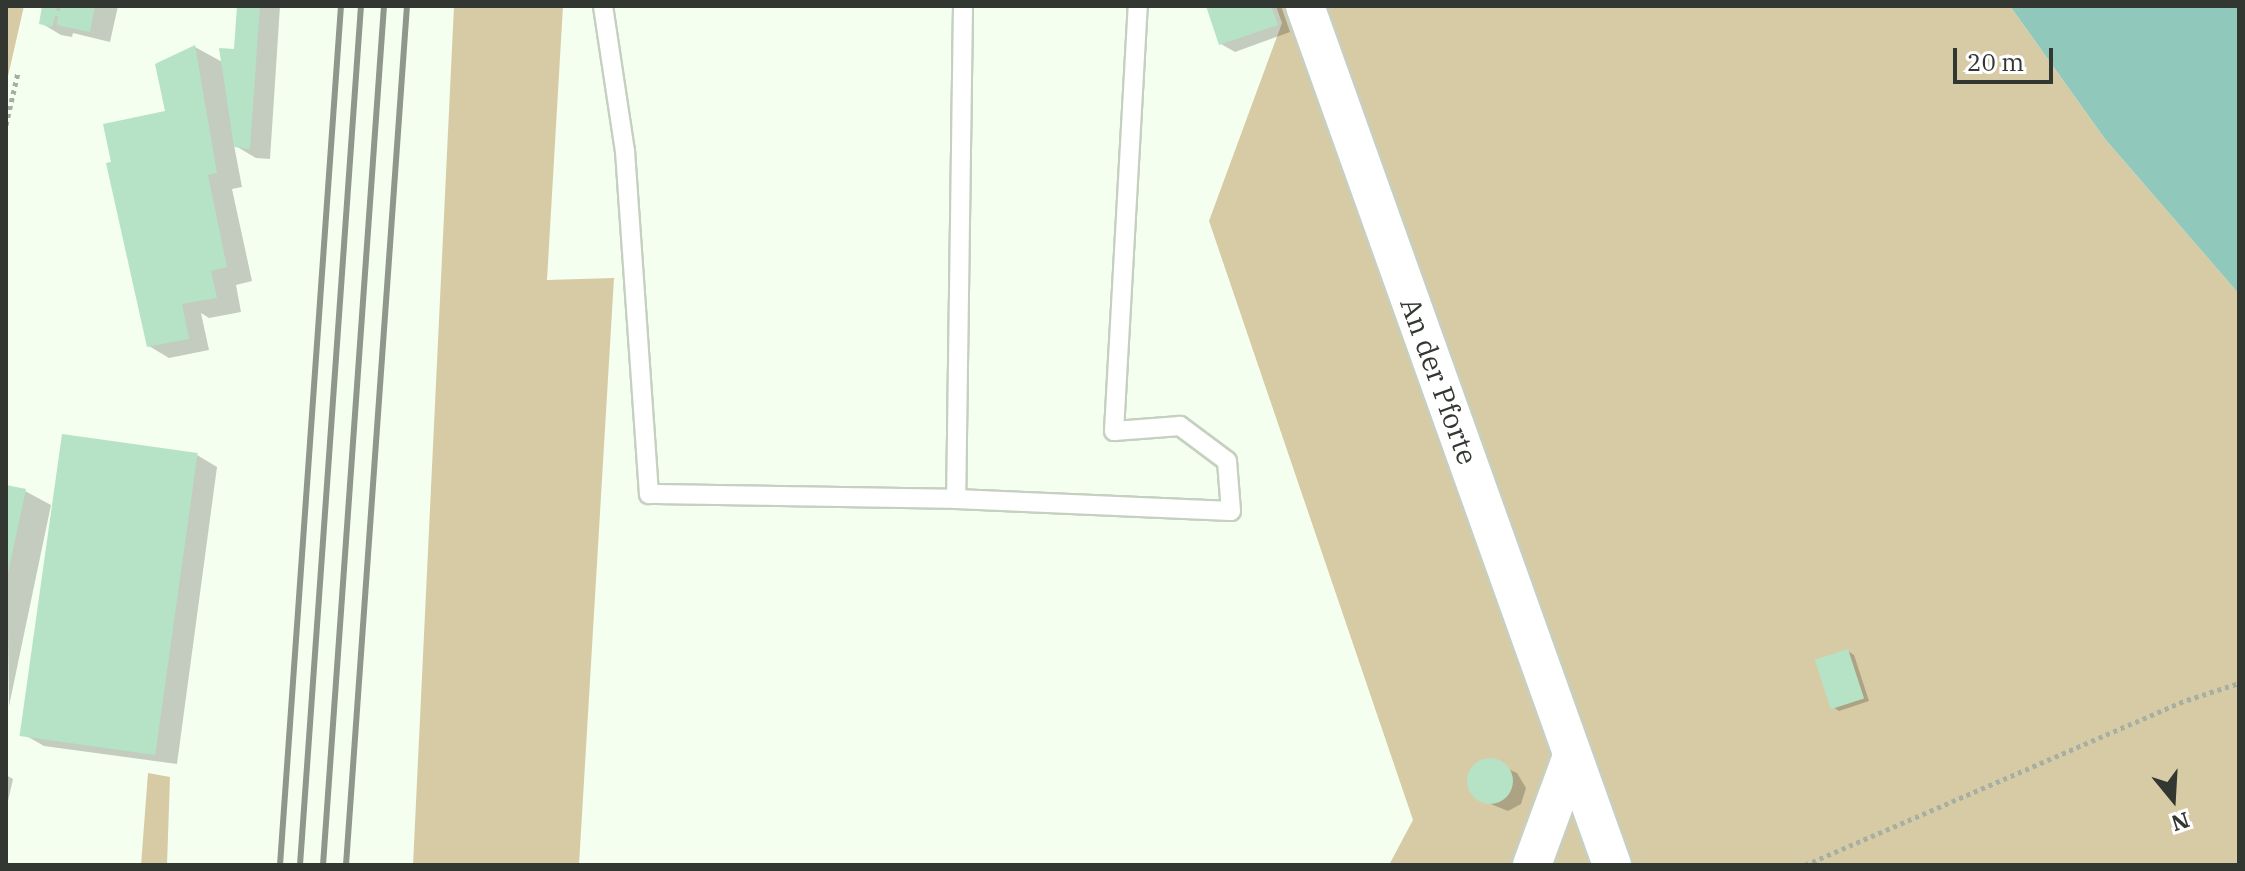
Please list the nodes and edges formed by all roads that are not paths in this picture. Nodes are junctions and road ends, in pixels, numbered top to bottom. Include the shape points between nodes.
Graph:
1 (603, 6) edge
2 (963, 6) edge
3 (1138, 6) edge
4 (1305, 6) edge
5 (956, 499) junction
6 (1572, 756) junction
7 (1532, 865) edge
8 (1612, 865) edge

1 - 5 lane via 625,151 649,494
2 - 5 lane
3 - 5 lane via 1114,431 1180,426 1227,461 1231,511
4 - 6 street, An der Pforte
6 - 7 street
6 - 8 street, An der Pforte

